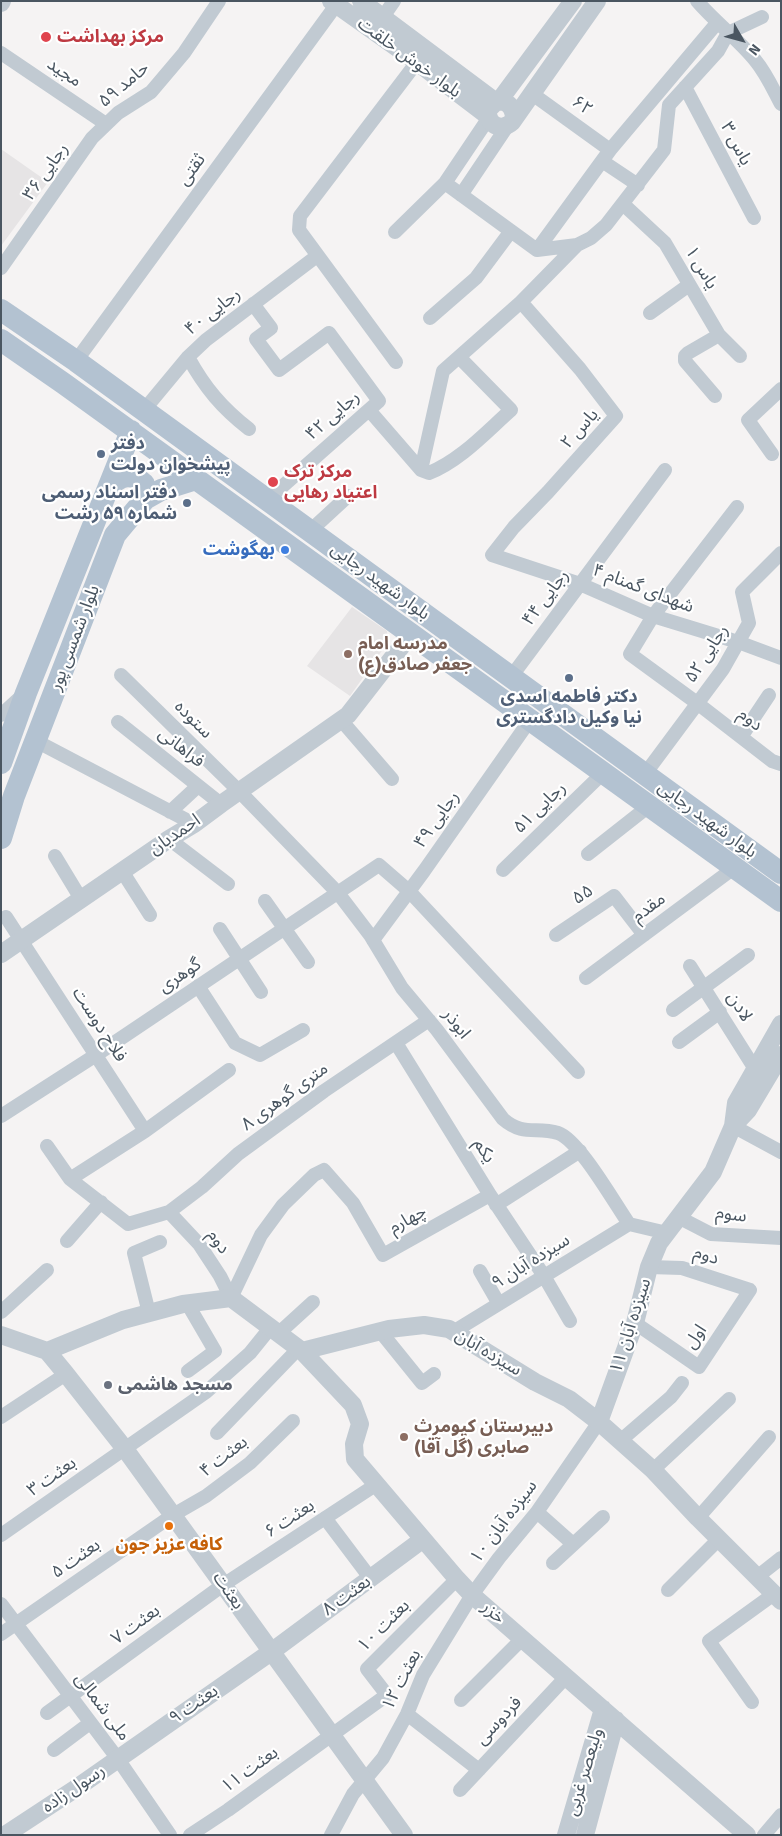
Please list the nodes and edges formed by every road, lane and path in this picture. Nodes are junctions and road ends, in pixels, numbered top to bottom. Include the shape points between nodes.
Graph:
1 (219, 1) edge
2 (361, 1) edge
3 (394, 1) edge
4 (573, 1) edge
5 (597, 1) edge
6 (697, 1) edge
7 (335, 3) edge
8 (762, 17) dead end
9 (378, 24) junction
10 (722, 28) junction
11 (1, 52) edge
12 (417, 62) junction
13 (685, 87) junction
14 (532, 93) junction
15 (656, 94) junction
16 (781, 104) edge
17 (669, 105) junction
18 (493, 109) junction
19 (511, 121) junction
20 (106, 124) junction
21 (606, 155) junction
22 (445, 183) junction
23 (638, 185) junction
24 (461, 195) junction
25 (623, 204) junction
26 (754, 218) dead end
27 (510, 231) junction
28 (395, 232) dead end
29 (577, 245) junction
30 (537, 250) junction
31 (317, 256) junction
32 (1, 268) edge
33 (689, 285) junction
34 (520, 302) junction
35 (253, 304) junction
36 (1, 310) edge
37 (650, 313) dead end
38 (430, 318) dead end
39 (719, 335) junction
40 (1, 340) edge
41 (740, 356) dead end
42 (188, 357) junction
43 (459, 357) junction
44 (76, 361) junction
45 (396, 362) dead end
46 (781, 388) edge
47 (715, 396) dead end
48 (374, 406) junction
49 (144, 410) junction
50 (249, 429) dead end
51 (131, 431) junction
52 (772, 454) dead end
53 (421, 470) junction
54 (665, 470) dead end
55 (196, 479) junction
56 (109, 486) junction
57 (348, 496) dead end
58 (145, 500) junction
59 (266, 500) junction
60 (737, 507) dead end
61 (310, 531) junction
62 (781, 553) edge
63 (492, 555) joint
64 (580, 584) junction
65 (653, 616) junction
66 (411, 634) junction
67 (738, 642) junction
68 (781, 658) edge
69 (121, 675) dead end
70 (511, 677) junction
71 (26, 693) junction
72 (769, 695) dead end
73 (697, 703) junction
74 (3, 710) edge
75 (345, 718) junction
76 (530, 720) junction
77 (118, 722) dead end
78 (741, 736) junction
79 (36, 741) junction
80 (1, 763) edge
81 (781, 764) edge
82 (603, 773) junction
83 (645, 774) junction
84 (392, 779) dead end
85 (198, 786) junction
86 (239, 791) junction
87 (220, 804) junction
88 (649, 806) junction
89 (170, 812) junction
90 (194, 824) junction
91 (1, 838) edge
92 (169, 839) junction
93 (588, 854) dead end
94 (55, 856) dead end
95 (734, 868) junction
96 (503, 870) dead end
97 (122, 871) junction
98 (781, 873) edge
99 (228, 884) dead end
100 (410, 891) junction
101 (338, 893) junction
102 (81, 900) junction
103 (265, 901) dead end
104 (781, 901) edge
105 (150, 914) dead end
106 (6, 917) dead end
107 (285, 928) junction
108 (220, 929) dead end
109 (556, 935) dead end
110 (644, 935) junction
111 (373, 940) junction
112 (21, 941) junction
113 (1, 954) edge
114 (748, 955) dead end
115 (240, 958) junction
116 (308, 962) dead end
117 (690, 966) dead end
118 (586, 978) dead end
119 (198, 986) junction
120 (704, 988) junction
121 (262, 992) dead end
122 (673, 1010) dead end
123 (720, 1012) junction
124 (429, 1020) junction
125 (781, 1024) edge
126 (303, 1030) dead end
127 (679, 1042) dead end
128 (396, 1043) junction
129 (96, 1055) junction
130 (781, 1055) edge
131 (755, 1069) junction
132 (229, 1070) dead end
133 (578, 1072) dead end
134 (1, 1116) edge
135 (733, 1126) junction
136 (145, 1131) junction
137 (48, 1146) dead end
138 (580, 1152) junction
139 (781, 1152) edge
140 (70, 1179) junction
141 (493, 1200) junction
142 (101, 1202) junction
143 (169, 1212) junction
144 (680, 1218) junction
145 (628, 1224) junction
146 (666, 1233) junction
147 (781, 1238) edge
148 (67, 1241) dead end
149 (160, 1242) dead end
150 (650, 1267) junction
151 (47, 1270) dead end
152 (480, 1271) dead end
153 (544, 1276) junction
154 (750, 1290) joint
155 (231, 1298) junction
156 (313, 1302) dead end
157 (187, 1303) junction
158 (499, 1304) junction
159 (1, 1312) edge
160 (149, 1313) junction
161 (570, 1321) dead end
162 (635, 1323) junction
163 (275, 1330) junction
164 (380, 1331) junction
165 (454, 1332) junction
166 (1, 1335) edge
167 (300, 1349) junction
168 (47, 1351) junction
169 (188, 1371) dead end
170 (66, 1374) junction
171 (434, 1374) dead end
172 (682, 1383) dead end
173 (729, 1399) dead end
174 (1, 1417) edge
175 (293, 1421) dead end
176 (599, 1422) junction
177 (216, 1433) dead end
178 (769, 1437) dead end
179 (620, 1441) junction
180 (125, 1449) junction
181 (653, 1470) junction
182 (377, 1484) junction
183 (537, 1512) junction
184 (173, 1515) junction
185 (603, 1517) dead end
186 (325, 1518) junction
187 (698, 1518) junction
188 (1, 1535) edge
189 (719, 1539) junction
190 (422, 1540) junction
191 (573, 1544) junction
192 (781, 1558) edge
193 (553, 1563) dead end
194 (757, 1577) junction
195 (371, 1579) junction
196 (457, 1579) junction
197 (223, 1585) junction
198 (668, 1590) dead end
199 (472, 1595) junction
200 (777, 1597) edge
201 (1, 1604) edge
202 (17, 1623) junction
203 (1, 1634) edge
204 (522, 1639) junction
205 (271, 1652) junction
206 (566, 1677) junction
207 (70, 1695) junction
208 (461, 1700) dead end
209 (752, 1702) dead end
210 (47, 1713) dead end
211 (407, 1714) junction
212 (610, 1714) junction
213 (90, 1723) junction
214 (331, 1735) junction
215 (54, 1750) dead end
216 (118, 1759) junction
217 (479, 1770) junction
218 (365, 1781) junction
219 (460, 1790) dead end
220 (781, 1815) edge
221 (5, 1835) edge
222 (170, 1835) edge
223 (190, 1835) edge
224 (331, 1835) edge
225 (404, 1835) edge
226 (566, 1835) edge
227 (585, 1835) edge
228 (747, 1835) edge
229 (764, 1835) edge

1 - 20 street, حامد ۵۹ via 184,53 150,92
2 - 9 street, بلوار خوش خلقت
3 - 9 street
4 - 18 street
5 - 14 street
6 - 10 street
7 - 9 street, بلوار خوش خلقت
7 - 44 street, ثقتی
8 - 10 street
9 - 12 street, بلوار خوش خلقت
9 - 18 street, بلوار خوش خلقت
10 - 13 street via 718,51
10 - 15 street
10 - 16 street via 755,60
11 - 20 street, مجید
12 - 18 street, بلوار خوش خلقت
12 - 31 street via 300,216 299,230
13 - 17 street
13 - 26 street, یاس ۳
14 - 19 street
14 - 21 street, ۶۲
15 - 17 street
15 - 21 street
17 - 23 street via 664,150
18 - 19 street via 492,124 497,127
18 - 19 street via 505,102 510,105 514,110
18 - 22 street
19 - 24 street
20 - 32 street, رجایی ۳۶ via 92,138
21 - 23 street, ۶۲
21 - 30 street
22 - 24 street
22 - 28 street
23 - 25 street
24 - 27 street
25 - 29 street via 592,238
25 - 33 street, یاس ۱ via 665,243
27 - 30 street
27 - 38 street via 476,278
29 - 30 street
29 - 34 street
31 - 35 street, رجایی ۴۰
31 - 45 street
33 - 37 street
33 - 39 street, یاس ۱
34 - 43 street
34 - 63 street, یاس ۲ via 580,369 616,416
35 - 42 street, رجایی ۴۰
35 - 48 street via 271,328 256,339 279,370 329,333
36 - 44 main road, بلوار شهید رجایی
39 - 41 street, یاس ۱
39 - 47 street via 685,356 685,361
40 - 51 main road, بلوار شهید رجایی
42 - 49 street, رجایی ۴۰
42 - 50 street via 214,397
43 - 53 street via 444,371
43 - 53 street via 511,410 454,459 429,473
44 - 49 main road, بلوار شهید رجایی
46 - 52 street via 748,420
48 - 53 street
48 - 59 street, رجایی ۴۲
49 - 59 main road, بلوار شهید رجایی
51 - 55 main road, بلوار شهید رجایی
51 - 56 main road, بلوار شمسی پور
54 - 64 street, رجایی ۴۴
55 - 58 main road, بلوار شمسی پور via 161,490
55 - 66 main road, بلوار شهید رجایی
56 - 58 main road via 118,478 139,479 144,484
56 - 71 main road, بلوار شمسی پور
57 - 61 street
58 - 79 main road, بلوار شمسی پور via 115,534
59 - 61 main road, بلوار شهید رجایی
60 - 65 street
61 - 70 main road, بلوار شهید رجایی
62 - 67 street, رجایی ۵۲ via 742,592 749,623
63 - 64 street, شهدای گمنام ۴
64 - 65 street, شهدای گمنام ۴
64 - 70 street, رجایی ۴۴
65 - 67 street, شهدای گمنام ۴
65 - 73 street via 630,654
66 - 75 street, احمدیان
66 - 76 main road, بلوار شهید رجایی
67 - 68 street, شهدای گمنام ۴
67 - 73 street, رجایی ۵۲ via 723,669
69 - 86 street, ستوده
70 - 83 main road, بلوار شهید رجایی
71 - 74 street
71 - 80 main road, بلوار شمسی پور
72 - 78 street
73 - 78 street, دوم
73 - 83 street, رجایی ۵۲
75 - 84 street
75 - 86 street, احمدیان
76 - 82 main road, بلوار شهید رجایی
76 - 100 street, رجایی ۴۹
77 - 85 street, فراهانی
78 - 81 street, دوم via 772,761
79 - 89 street
79 - 91 main road, بلوار شمسی پور
82 - 88 main road, بلوار شهید رجایی
82 - 96 street, رجایی ۵۱
83 - 98 main road, بلوار شهید رجایی
85 - 87 street, فراهانی
85 - 89 street
86 - 87 street, احمدیان
86 - 101 street, ابوذر
87 - 90 street, احمدیان
88 - 93 street
88 - 95 main road, بلوار شهید رجایی
89 - 90 street
90 - 92 street, احمدیان
92 - 97 street, احمدیان
92 - 99 street
94 - 102 street
95 - 104 main road, بلوار شهید رجایی
95 - 110 street, مقدم
97 - 102 street, احمدیان
97 - 105 street
100 - 101 street, گوهری via 379,865
100 - 111 street, رجایی ۴۹
100 - 133 street
101 - 107 street, گوهری
101 - 111 street, ابوذر
102 - 112 street, احمدیان
103 - 107 street
106 - 112 street, فلاح دوست
107 - 115 street, گوهری
107 - 116 street
108 - 115 street
109 - 110 street, ۵۵ via 614,896
110 - 118 street, مقدم
111 - 124 street, ابوذر via 402,988
112 - 113 street, احمدیان
112 - 129 street, فلاح دوست
114 - 120 street
115 - 119 street, گوهری
115 - 121 street
117 - 120 street, لادن
119 - 126 street via 235,1043 260,1055
119 - 129 street, گوهری
120 - 122 street
120 - 123 street, لادن
123 - 127 street
123 - 131 street, لادن
124 - 128 street, ۸ متری گوهری
124 - 138 street, ابوذر via 510,1125 524,1130 560,1133
125 - 131 street
128 - 141 street, یکم
128 - 143 street, ۸ متری گوهری via 238,1154
129 - 134 street, گوهری
129 - 136 street, فلاح دوست
130 - 135 street via 748,1110
131 - 135 street via 736,1103
132 - 136 street
135 - 139 street
135 - 144 street, سیزده آبان ۱۱ via 713,1172
136 - 140 street
137 - 140 street
138 - 141 street
138 - 145 street, ابوذر
140 - 142 street
141 - 153 street, یکم
141 - 155 street, چهارم via 382,1255 353,1203 324,1170 314,1175 283,1205 261,1235
142 - 143 street via 128,1224
142 - 148 street
143 - 155 street, دوم via 199,1244
144 - 146 street, سیزده آبان ۱۱
144 - 147 street, سوم via 711,1234
145 - 146 street
145 - 153 street, سیزده آبان ۹
146 - 150 street, سیزده آبان ۱۱
149 - 160 street via 134,1253
150 - 154 street, دوم via 682,1268
150 - 162 street, سیزده آبان ۱۱
151 - 159 street
152 - 158 street
153 - 158 street, سیزده آبان ۹
153 - 161 street
154 - 162 street, اول via 699,1367
155 - 157 street
155 - 163 street
156 - 163 street, بعثت ۳
157 - 160 street
157 - 169 street via 215,1351
158 - 165 street, سیزده آبان ۹
160 - 168 street via 122,1320
162 - 176 street, سیزده آبان ۱۱
163 - 167 street
163 - 180 street, بعثت ۳ via 206,1392
164 - 165 street, سیزده آبان via 424,1325
164 - 167 street, سیزده آبان
164 - 171 street via 422,1383
165 - 176 street, سیزده آبان via 569,1399
166 - 168 street
167 - 177 street
167 - 182 street, خزر via 352,1405 360,1424 354,1444 355,1459
168 - 170 street, بعثت
170 - 174 street
170 - 180 street, بعثت
172 - 179 street via 671,1397
173 - 181 street
175 - 184 street, بعثت ۴ via 250,1464
176 - 179 street, سیزده آبان
176 - 183 street, سیزده آبان ‍۱۰
178 - 187 street
179 - 181 street, سیزده آبان
180 - 184 street, بعثت
180 - 188 street, بعثت ۳
181 - 187 street, سیزده آبان
182 - 186 street, بعثت ۶
182 - 190 street, خزر
183 - 191 street
183 - 199 street, سیزده آبان ‍۱۰
184 - 197 street, بعثت
184 - 202 street, بعثت ۵
185 - 191 street
186 - 195 street
186 - 197 street, بعثت ۶
187 - 189 street, سیزده آبان
189 - 194 street, سیزده آبان
189 - 198 street
190 - 195 street, بعثت ۸
190 - 196 street, خزر
191 - 193 street
192 - 194 street
194 - 200 street, سیزده آبان
195 - 205 street, بعثت ۸
196 - 199 street, خزر
196 - 214 street, بعثت ۱۰ via 368,1669 387,1695
197 - 205 street, بعثت
197 - 207 street, بعثت ۷
199 - 204 street, خزر
199 - 211 street, بعثت ۱۲ via 423,1675
200 - 209 street via 709,1641
201 - 202 street, ملی شمالی
202 - 203 street, بعثت ۵
202 - 207 street, ملی شمالی
204 - 206 street, خزر
204 - 208 street
205 - 214 street, بعثت
205 - 216 street, بعثت ۹
206 - 212 street, خزر
206 - 217 street, فردوسی
207 - 210 street, بعثت ۷
207 - 213 street, ملی شمالی
211 - 217 street
211 - 218 street, بعثت ۱۲ via 383,1758
212 - 226 street, ولیعصر غربی
212 - 227 street, ولیعصر غربی
212 - 228 street, خزر
213 - 215 street
213 - 216 street, ملی شمالی
214 - 218 street, بعثت
214 - 223 street, بعثت ۱۱
216 - 221 street, رسول زاده
216 - 222 street, ملی شمالی
217 - 219 street, فردوسی
218 - 224 street, بعثت ۱۲ via 353,1794
218 - 225 street, بعثت
220 - 229 street

